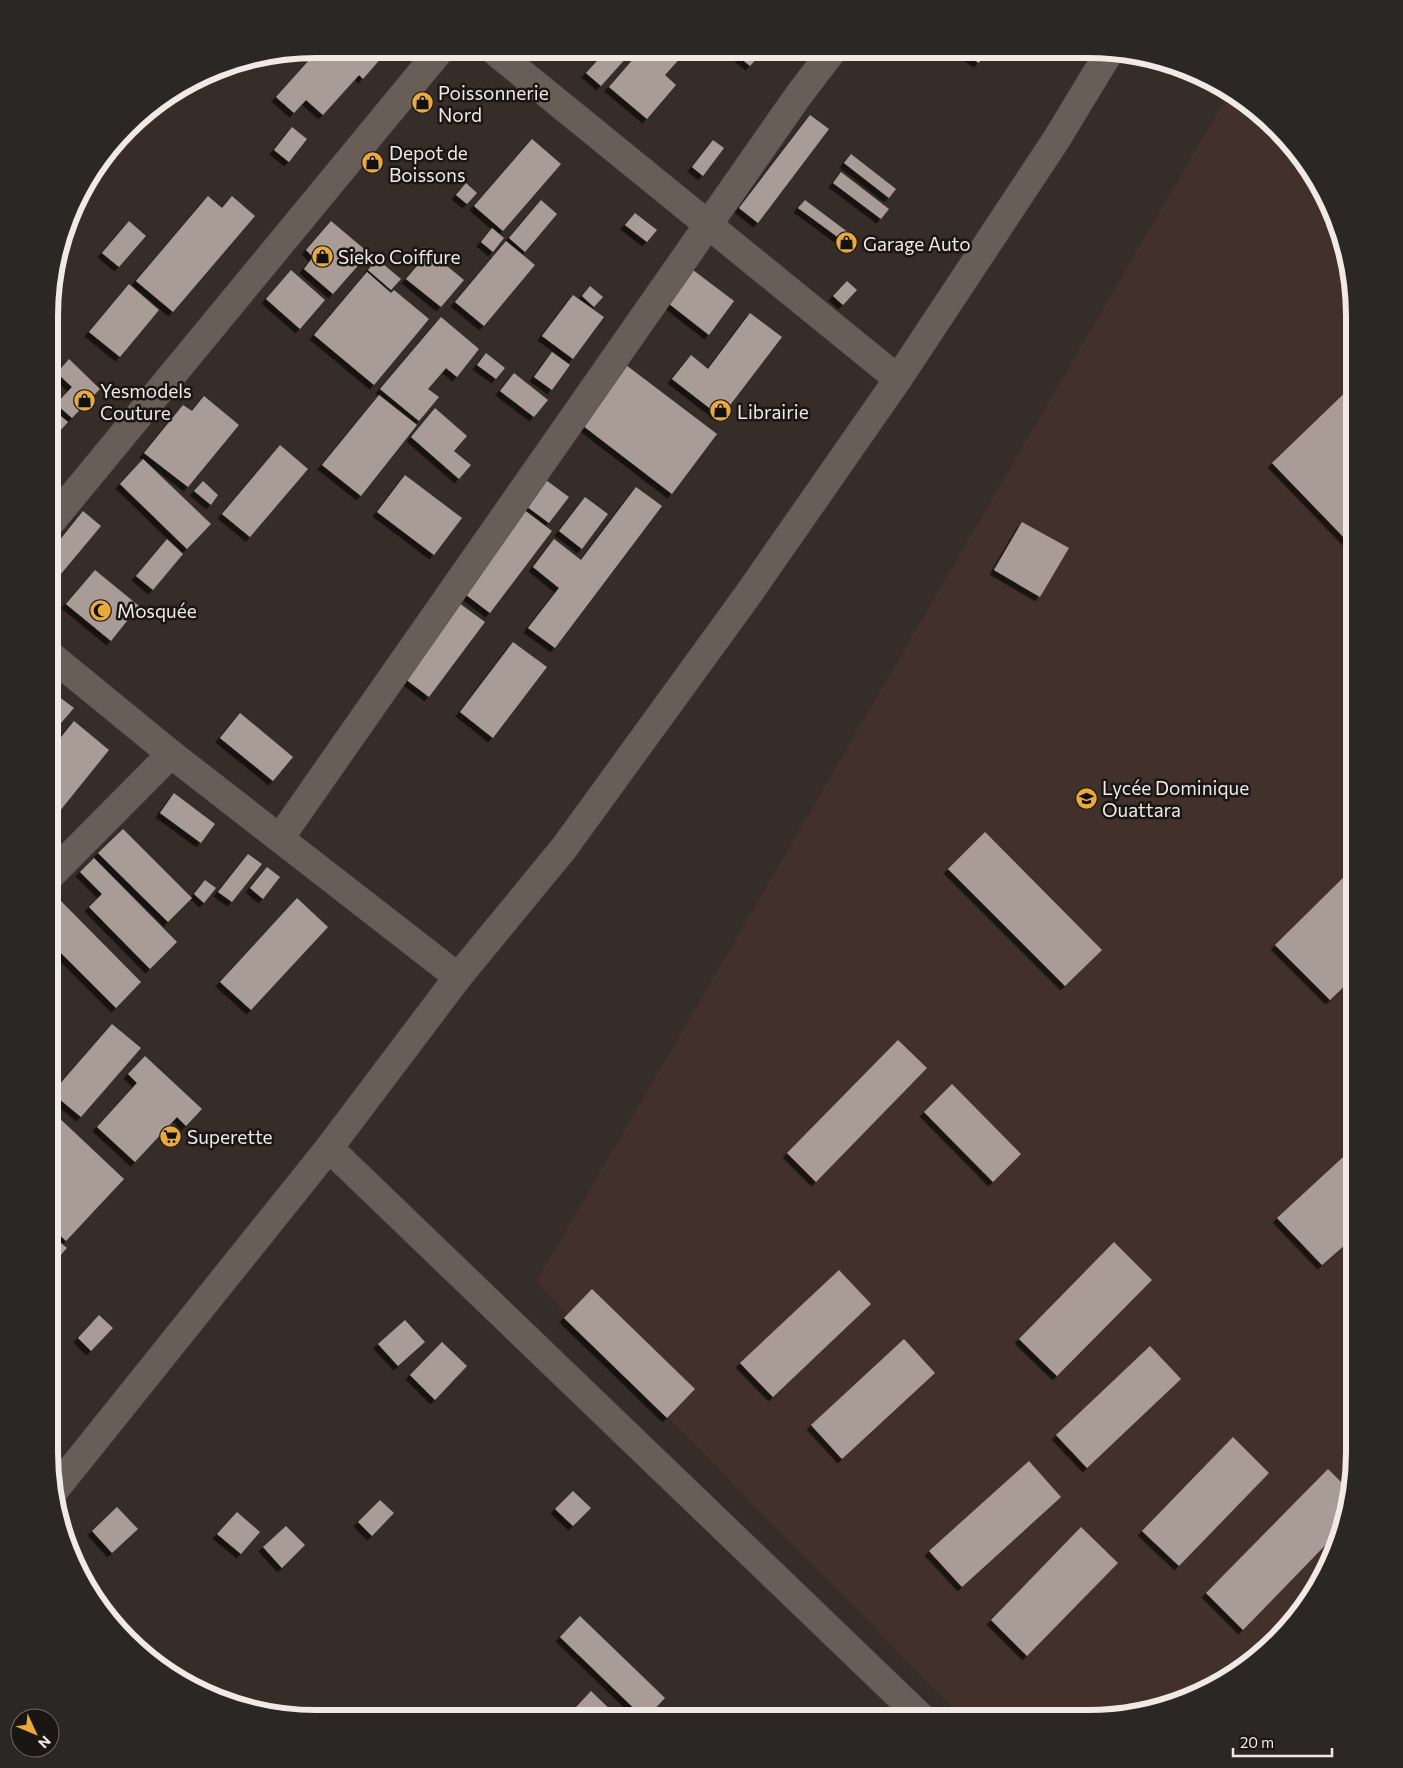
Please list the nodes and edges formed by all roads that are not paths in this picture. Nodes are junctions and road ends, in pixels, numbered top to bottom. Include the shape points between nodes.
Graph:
1 (434, 58) edge
2 (503, 58) edge
3 (827, 58) edge
4 (1106, 58) edge
5 (709, 225) junction
6 (898, 379) junction
7 (58, 514) edge
8 (58, 662) edge
9 (171, 754) junction
10 (280, 838) junction
11 (58, 868) edge
12 (458, 977) junction
13 (329, 1148) junction
14 (60, 1484) edge
15 (913, 1710) edge

1 - 7 street
2 - 5 street
3 - 5 street
4 - 6 street via 1056,140
5 - 6 street
5 - 10 street
6 - 12 street via 564,848
8 - 9 street
9 - 10 street
9 - 11 street
10 - 12 street
12 - 13 street
13 - 14 street
13 - 15 street

